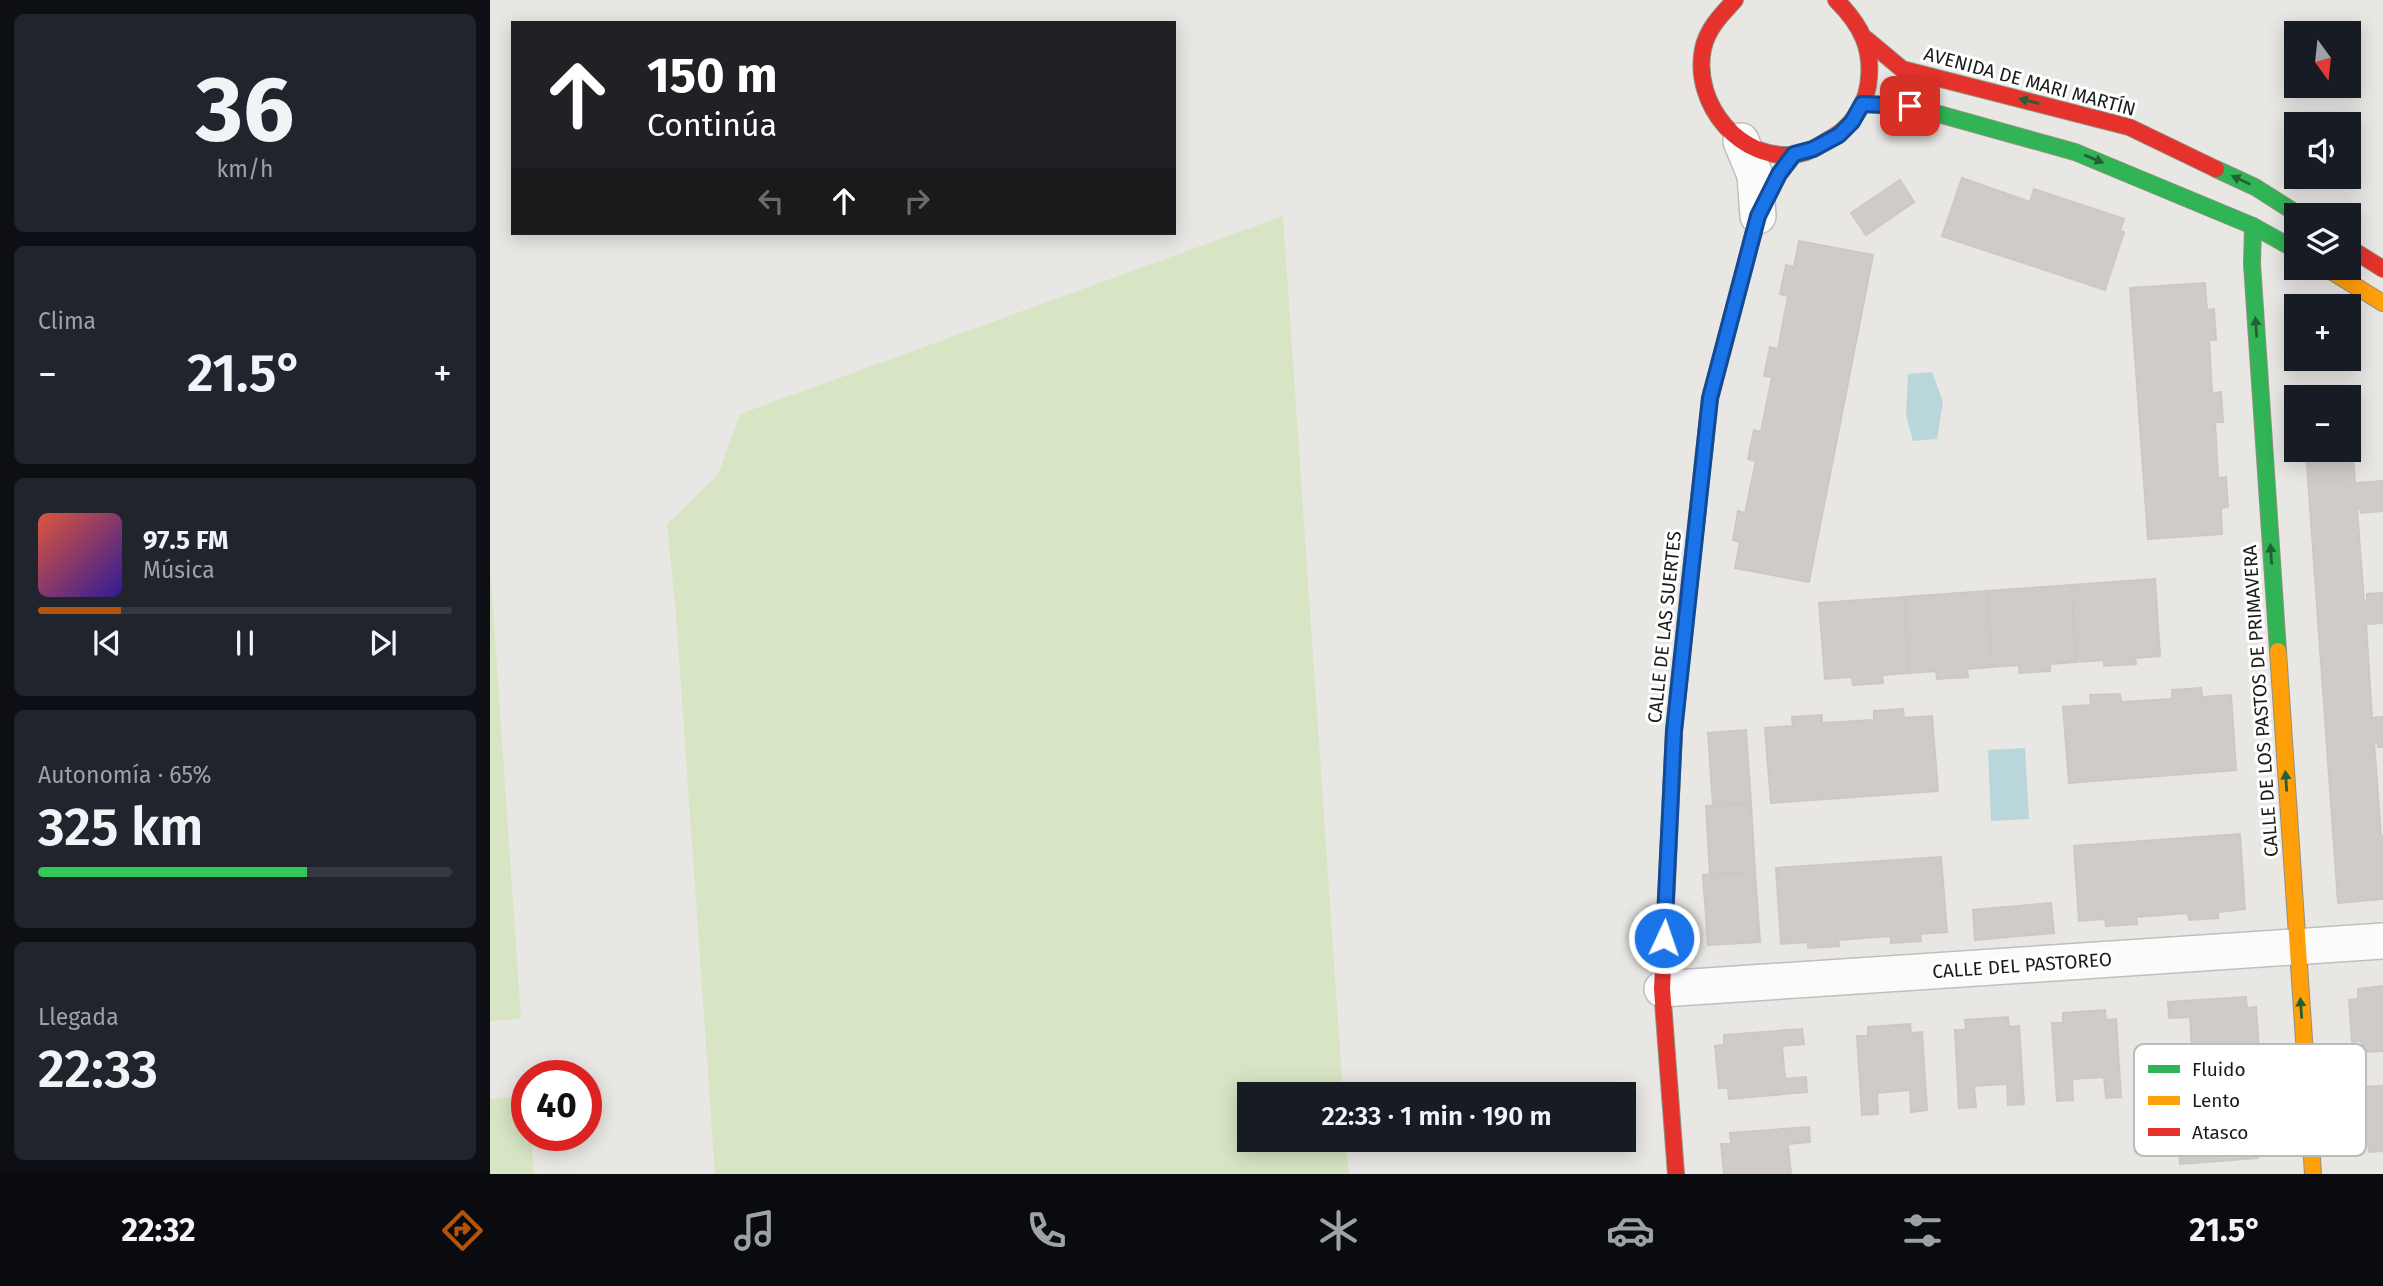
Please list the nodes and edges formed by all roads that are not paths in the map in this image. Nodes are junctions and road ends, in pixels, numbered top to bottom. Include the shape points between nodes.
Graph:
1 (1735, 0) edge
2 (1836, 0) edge
3 (1866, 39) junction
4 (1862, 104) junction
5 (1741, 141) junction
6 (1794, 154) junction
7 (2284, 205) edge
8 (1758, 216) junction
9 (2253, 226) junction
10 (2284, 243) edge
11 (2361, 255) edge
12 (2383, 269) edge
13 (2346, 280) edge
14 (2383, 303) edge
15 (2383, 941) edge
16 (2297, 947) junction
17 (1662, 989) junction
18 (2304, 1044) edge
19 (2312, 1156) edge
20 (1676, 1174) edge
21 (2313, 1174) edge

1 - 5 street via 1715,21 1703,48 1701,78 1719,121
2 - 3 street via 1855,18
3 - 4 street via 1871,68
7 -> 3 street, AVENIDA DE MARI MARTÍN via 2129,127 1902,69
4 - 6 street via 1839,135
4 -> 9 street via 1910,106 2075,152
5 - 6 street via 1767,151
5 - 8 street via 1755,175
6 - 8 street, CALLE DE LAS SUERTES
8 - 17 street, CALLE DE LAS SUERTES via 1710,398 1674,731
9 - 10 street
16 -> 9 street, CALLE DE LOS PASTOS DE PRIMAVERA
11 - 12 street
13 - 14 street
15 - 16 street, CALLE DEL PASTOREO
16 - 17 street, CALLE DEL PASTOREO
18 -> 16 street, CALLE DE LOS PASTOS DE PRIMAVERA
17 - 20 street, CALLE DE LAS SUERTES
21 -> 19 street, CALLE DE LOS PASTOS DE PRIMAVERA

